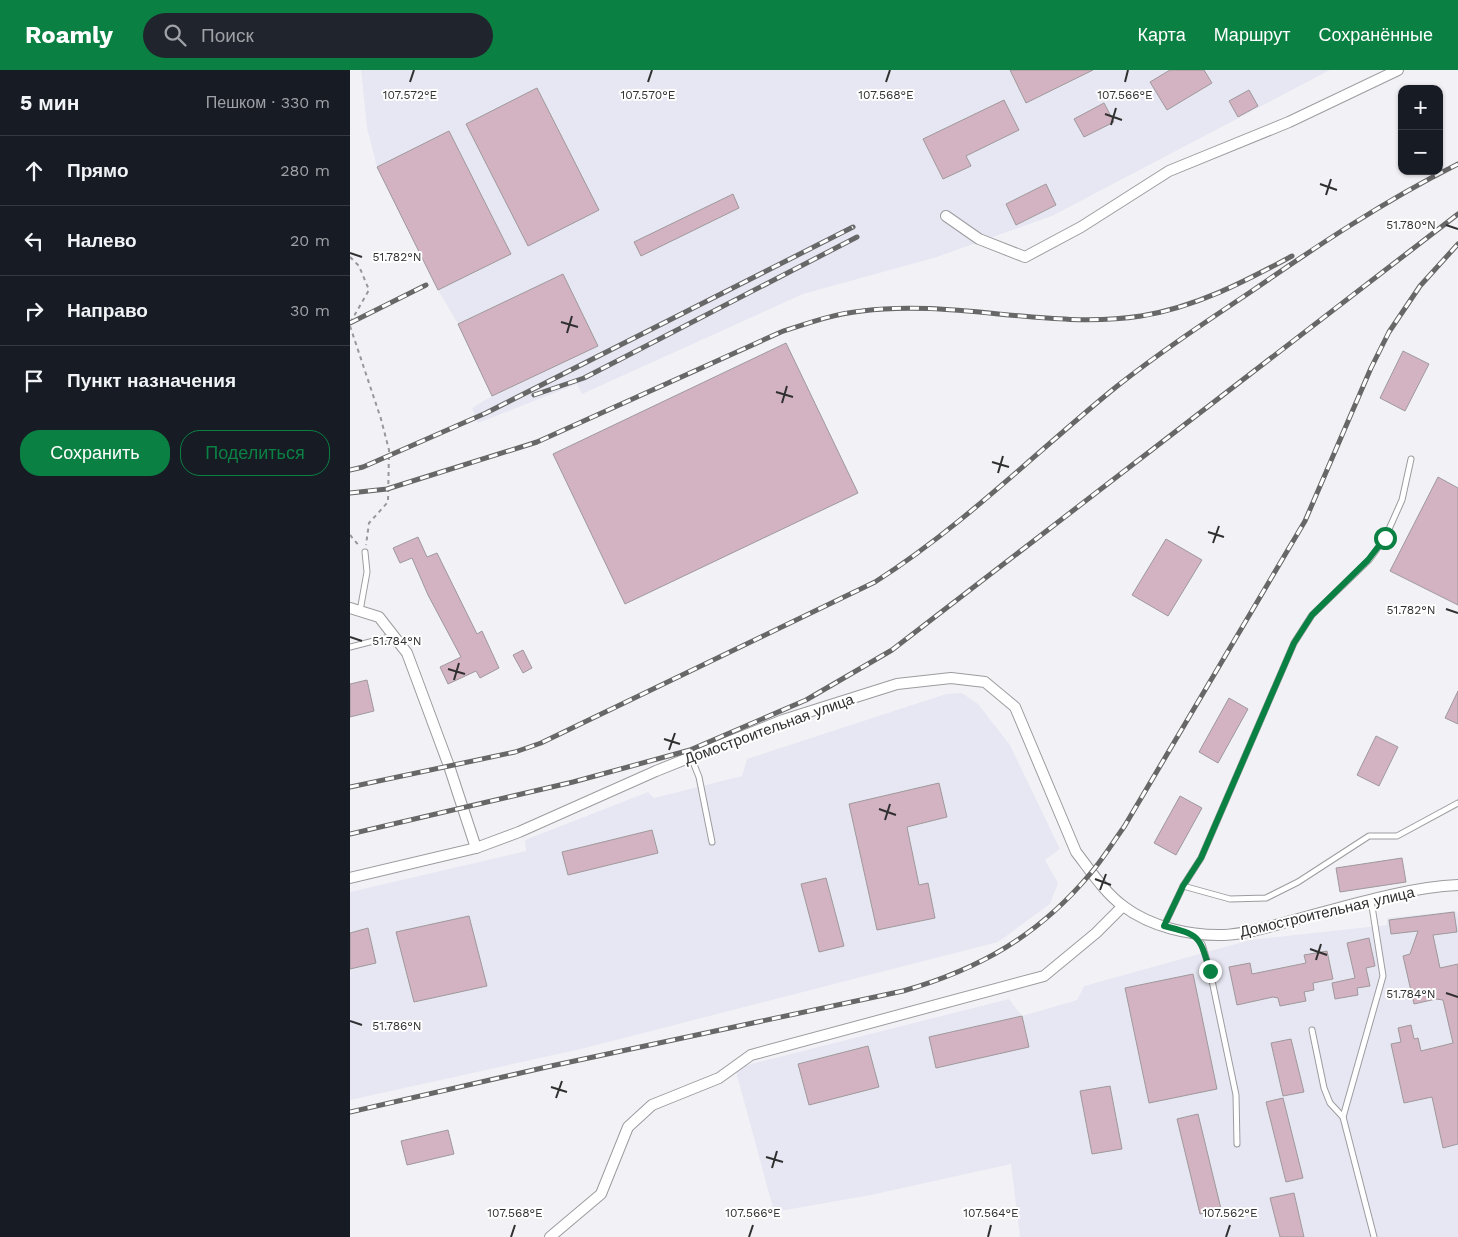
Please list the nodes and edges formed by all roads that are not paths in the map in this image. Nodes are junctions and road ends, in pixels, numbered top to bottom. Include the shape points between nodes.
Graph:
1 (1398, 70) edge
2 (946, 216) dead end
3 (1411, 459) dead end
4 (365, 552) road end
5 (355, 610) edge
6 (394, 636) junction
7 (350, 647) edge
8 (691, 757) junction
9 (1458, 803) edge
10 (712, 842) dead end
11 (476, 848) junction
12 (350, 878) edge
13 (1458, 884) edge
14 (1183, 886) junction
15 (1371, 900) junction
16 (1123, 906) junction
17 (1164, 926) junction
18 (1193, 933) junction
19 (1312, 1030) dead end
20 (1343, 1117) junction
21 (1237, 1144) dead end
22 (550, 1237) edge
23 (1374, 1237) edge

1 - 2 street via 1289,122 1169,171 1081,227 1025,257 979,239
3 - 14 lane via 1402,500 1385,538 1368,560 1312,615 1294,643 1201,858
4 - 5 lane via 367,572
5 - 6 street via 379,617
6 - 7 lane
6 - 11 street via 407,653
8 - 10 lane via 699,777
8 - 11 street, Домостроительная улица
8 - 16 street, Домостроительная улица via 783,720 897,684 951,678 985,682 1015,707 1076,852
9 - 14 lane via 1397,836 1369,836 1298,882 1266,898 1230,899
11 - 12 street, Домостроительная улица
13 - 15 street, Домостроительная улица
14 - 17 lane
15 - 18 street, Домостроительная улица via 1261,929 1225,935
15 - 20 lane via 1383,976
16 - 17 street, Домостроительная улица
16 - 22 street via 1044,976 751,1055 719,1078 652,1105 628,1127 600,1194
17 - 18 street, Домостроительная улица
18 - 21 lane via 1202,944 1210,971 1236,1095
19 - 20 lane via 1324,1088 1330,1103
20 - 23 lane

